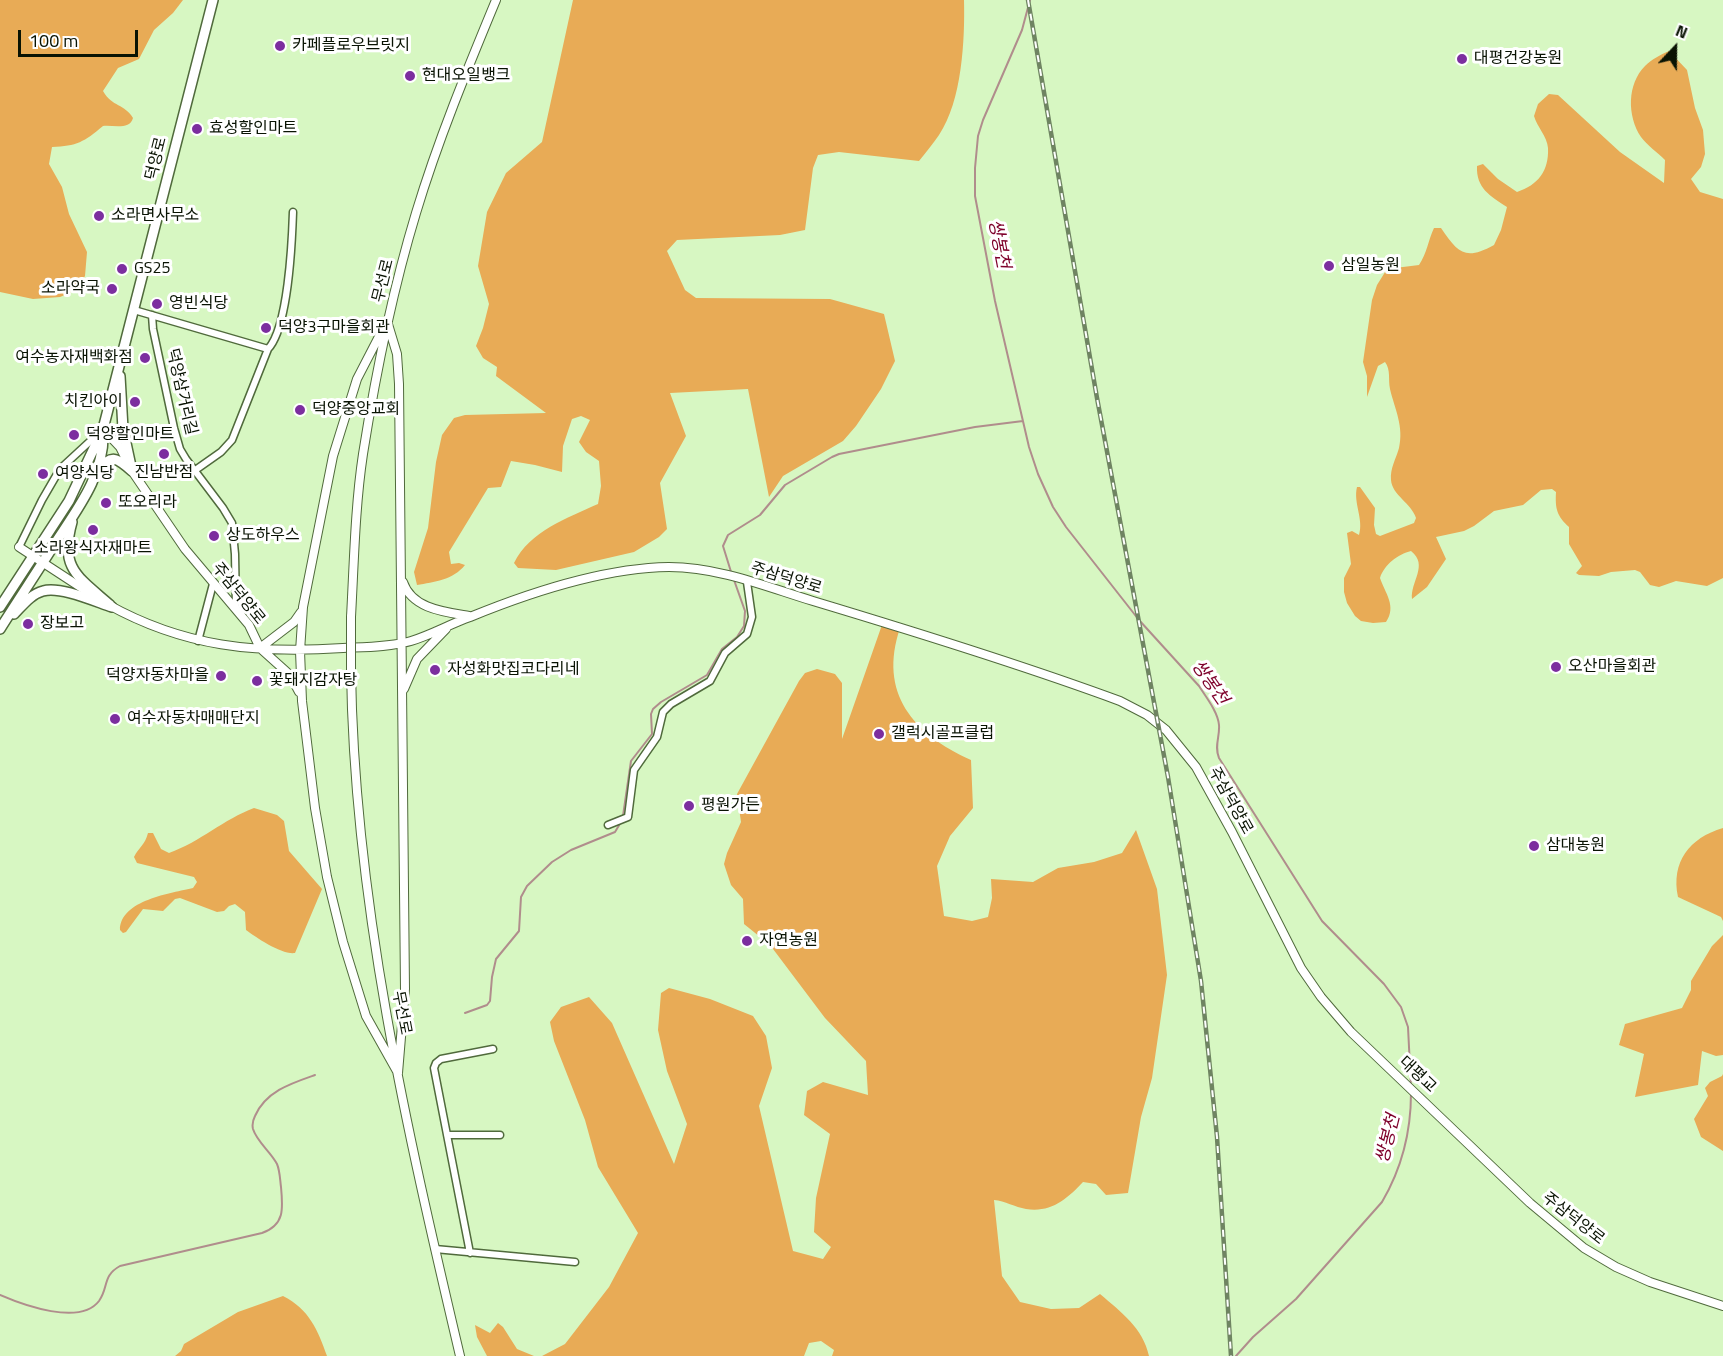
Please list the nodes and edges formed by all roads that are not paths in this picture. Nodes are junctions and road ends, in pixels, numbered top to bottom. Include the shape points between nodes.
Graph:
1 (213, 0) edge
2 (496, 0) edge
3 (293, 212) dead end
4 (134, 310) junction
5 (153, 315) junction
6 (387, 321) junction
7 (268, 349) junction
8 (120, 366) junction
9 (103, 429) junction
10 (132, 471) junction
11 (194, 471) junction
12 (96, 473) junction
13 (75, 511) junction
14 (19, 547) joint
15 (34, 556) junction
16 (42, 563) junction
17 (401, 575) junction
18 (745, 581) junction
19 (213, 584) junction
20 (0, 607) edge
21 (112, 607) junction
22 (303, 607) junction
23 (236, 610) junction
24 (470, 616) junction
25 (450, 625) junction
26 (0, 629) edge
27 (198, 641) junction
28 (402, 643) junction
29 (260, 648) junction
30 (300, 651) junction
31 (402, 696) junction
32 (302, 701) junction
33 (608, 825) dead end
34 (493, 1049) dead end
35 (1382, 1061) joint
36 (398, 1073) junction
37 (1433, 1109) joint
38 (447, 1135) junction
39 (500, 1135) dead end
40 (435, 1249) junction
41 (470, 1252) junction
42 (575, 1262) dead end
43 (1723, 1306) edge
44 (459, 1356) edge

1 - 4 main road, 덕양로
2 - 6 street, 무선로 via 432,164
3 - 7 street via 290,275 277,335
4 - 5 street, 덕양삼거리길
4 - 8 main road, 덕양로
5 - 7 street, 덕양삼거리길
5 - 11 street, 덕양삼거리길 via 174,428 180,449
6 - 17 street via 399,368
6 - 22 street via 348,405
6 - 36 street, 무선로, bridge via 363,455 355,536 351,670 362,849
7 - 11 street via 232,440
8 - 9 main road, 덕양로
8 - 10 main road via 122,421
9 - 10 street, 주삼덕양로 via 120,447
9 - 12 main road, 덕양로
9 - 14 street via 56,476
9 - 15 main road, 덕양로 via 73,495
10 - 12 main road via 113,459
10 - 19 street, 주삼덕양로
11 - 23 street, 덕양삼거리길 via 231,523 236,554
12 - 13 main road, 덕양로
13 - 16 main road, 덕양로
13 - 21 main road via 67,544 69,562
14 - 15 street
15 - 16 street
15 - 20 main road, 덕양로
16 - 21 street
16 - 26 main road, 덕양로
17 - 24 street via 408,592 425,605
17 - 28 street
18 - 24 street, 주삼덕양로 via 673,567 615,573 566,584
18 - 33 street via 752,616 747,634 725,652 710,681 663,712 657,737 634,770 630,812 626,818
18 - 35 street, 주삼덕양로 via 1075,685 1120,701 1155,721 1196,767 1312,987
19 - 23 street, 주삼덕양로
19 - 27 street
21 - 26 main road via 62,591 43,591 30,598
21 - 27 street
22 - 29 street via 297,620
22 - 30 street
23 - 29 street, 주삼덕양로 via 251,628
24 - 25 street, 주삼덕양로
25 - 28 street, 주삼덕양로
25 - 31 street via 417,659
27 - 29 street
28 - 30 street, 주삼덕양로
28 - 31 street
29 - 30 street, 주삼덕양로
29 - 32 street via 290,675
30 - 32 street
31 - 36 street via 405,989
32 - 36 street via 315,808 343,942 366,1016
34 - 38 street via 436,1063 434,1071
35 - 37 street, 대평교
36 - 40 street, 무선로
37 - 43 street, 주삼덕양로 via 1514,1188 1584,1248 1650,1282
38 - 39 street
38 - 41 street
40 - 41 street
40 - 44 street, 무선로
41 - 42 street

